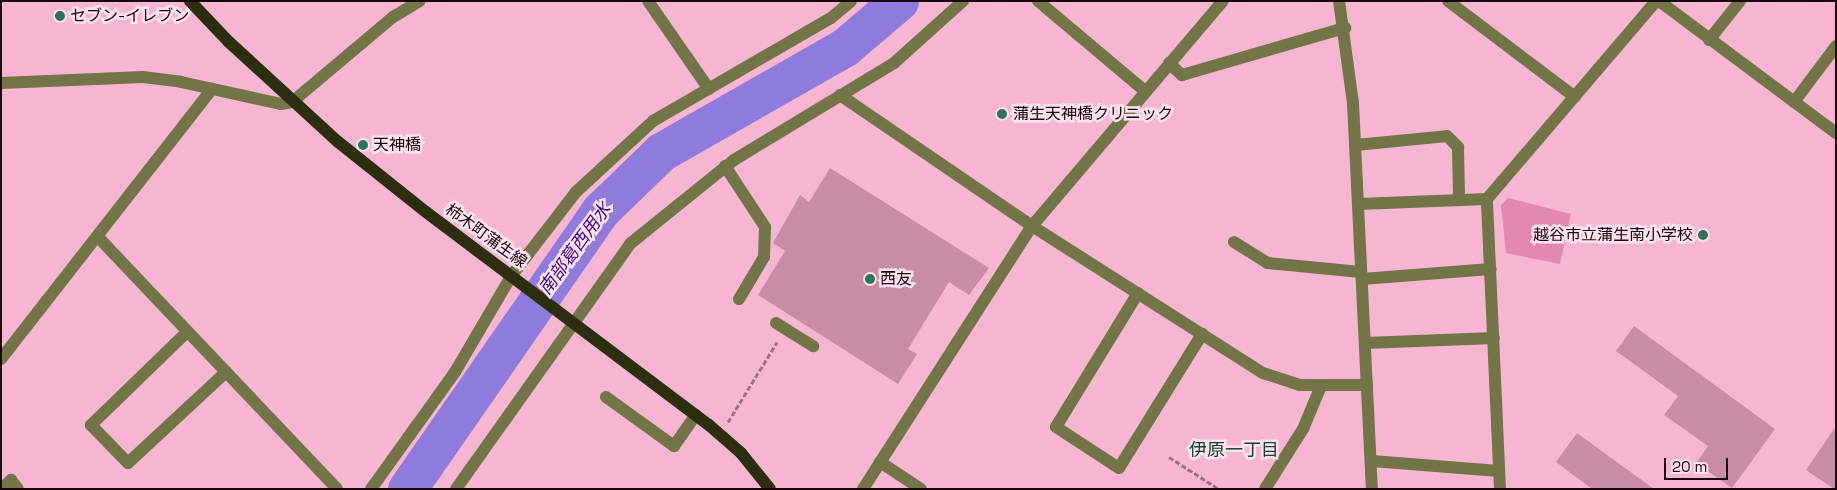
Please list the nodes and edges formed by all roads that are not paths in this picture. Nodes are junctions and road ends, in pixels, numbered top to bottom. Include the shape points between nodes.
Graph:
1 (190, 1) edge
2 (420, 1) edge
3 (648, 1) edge
4 (851, 1) edge
5 (963, 1) edge
6 (1038, 1) edge
7 (1223, 1) edge
8 (1339, 1) edge
9 (1448, 1) edge
10 (1658, 1) edge
11 (1740, 1) edge
12 (1345, 28) junction
13 (1710, 40) junction
14 (1836, 46) edge
15 (1169, 63) junction
16 (1, 83) edge
17 (212, 89) junction
18 (709, 89) junction
19 (1145, 91) junction
20 (840, 95) junction
21 (1575, 97) junction
22 (292, 102) junction
23 (1794, 102) junction
24 (1836, 133) edge
25 (1356, 145) junction
26 (725, 166) junction
27 (1487, 199) junction
28 (1459, 200) junction
29 (1359, 204) junction
30 (1032, 226) junction
31 (98, 237) junction
32 (1234, 242) dead end
33 (1491, 270) junction
34 (1361, 276) junction
35 (516, 278) junction
36 (1138, 293) junction
37 (739, 300) dead end
38 (571, 319) junction
39 (776, 323) dead end
40 (187, 332) junction
41 (1202, 334) junction
42 (1494, 338) junction
43 (1365, 342) junction
44 (813, 346) dead end
45 (1, 360) edge
46 (226, 372) junction
47 (1366, 385) junction
48 (1321, 386) junction
49 (606, 397) dead end
50 (696, 415) junction
51 (1372, 461) junction
52 (880, 462) junction
53 (1499, 471) junction
54 (2, 489) edge
55 (18, 489) edge
56 (337, 489) edge
57 (371, 489) edge
58 (456, 489) edge
59 (770, 489) edge
60 (862, 489) edge
61 (921, 489) edge
62 (1265, 489) edge
63 (1372, 489) edge
64 (1500, 489) edge

1 - 22 main road, 柿木町蒲生線
2 - 22 street via 393,17
3 - 18 street
4 - 18 street via 831,18
5 - 20 street via 894,63
6 - 19 street
7 - 15 street
8 - 12 street
9 - 21 street
10 - 13 street
10 - 21 street
11 - 13 street
12 - 15 street via 1182,75
12 - 25 street
13 - 23 street
14 - 23 street
15 - 19 street
16 - 17 street via 143,78
17 - 22 street via 266,103
17 - 31 street
18 - 35 street via 638,132 576,192
19 - 30 street
20 - 26 street
20 - 30 street
21 - 27 street
22 - 35 main road, 柿木町蒲生線 via 426,212
23 - 24 street
25 - 28 street via 1447,136 1458,147
25 - 29 street
26 - 37 street via 765,227 764,257
26 - 38 street via 631,243
27 - 28 street
27 - 33 street
28 - 29 street
29 - 34 street
30 - 36 street
30 - 52 street via 944,374
31 - 40 street
31 - 45 street
32 - 34 street via 1267,263
33 - 34 street
33 - 42 street
34 - 43 street
35 - 38 main road, 柿木町蒲生線
35 - 57 street via 455,372
36 - 41 street
36 - 41 street via 1056,427 1119,468
38 - 50 main road, 柿木町蒲生線
38 - 58 street
39 - 44 street
40 - 46 street
40 - 46 street via 91,424 128,462
41 - 48 street via 1263,373 1299,385
42 - 43 street
42 - 53 street
43 - 47 street
46 - 56 street
47 - 48 street
47 - 51 street
48 - 62 street via 1303,429
49 - 50 street via 674,446
50 - 59 main road, 柿木町蒲生線 via 741,453
51 - 53 street
51 - 63 street
52 - 60 street
52 - 61 street
53 - 64 street
54 - 55 street via 10,480

